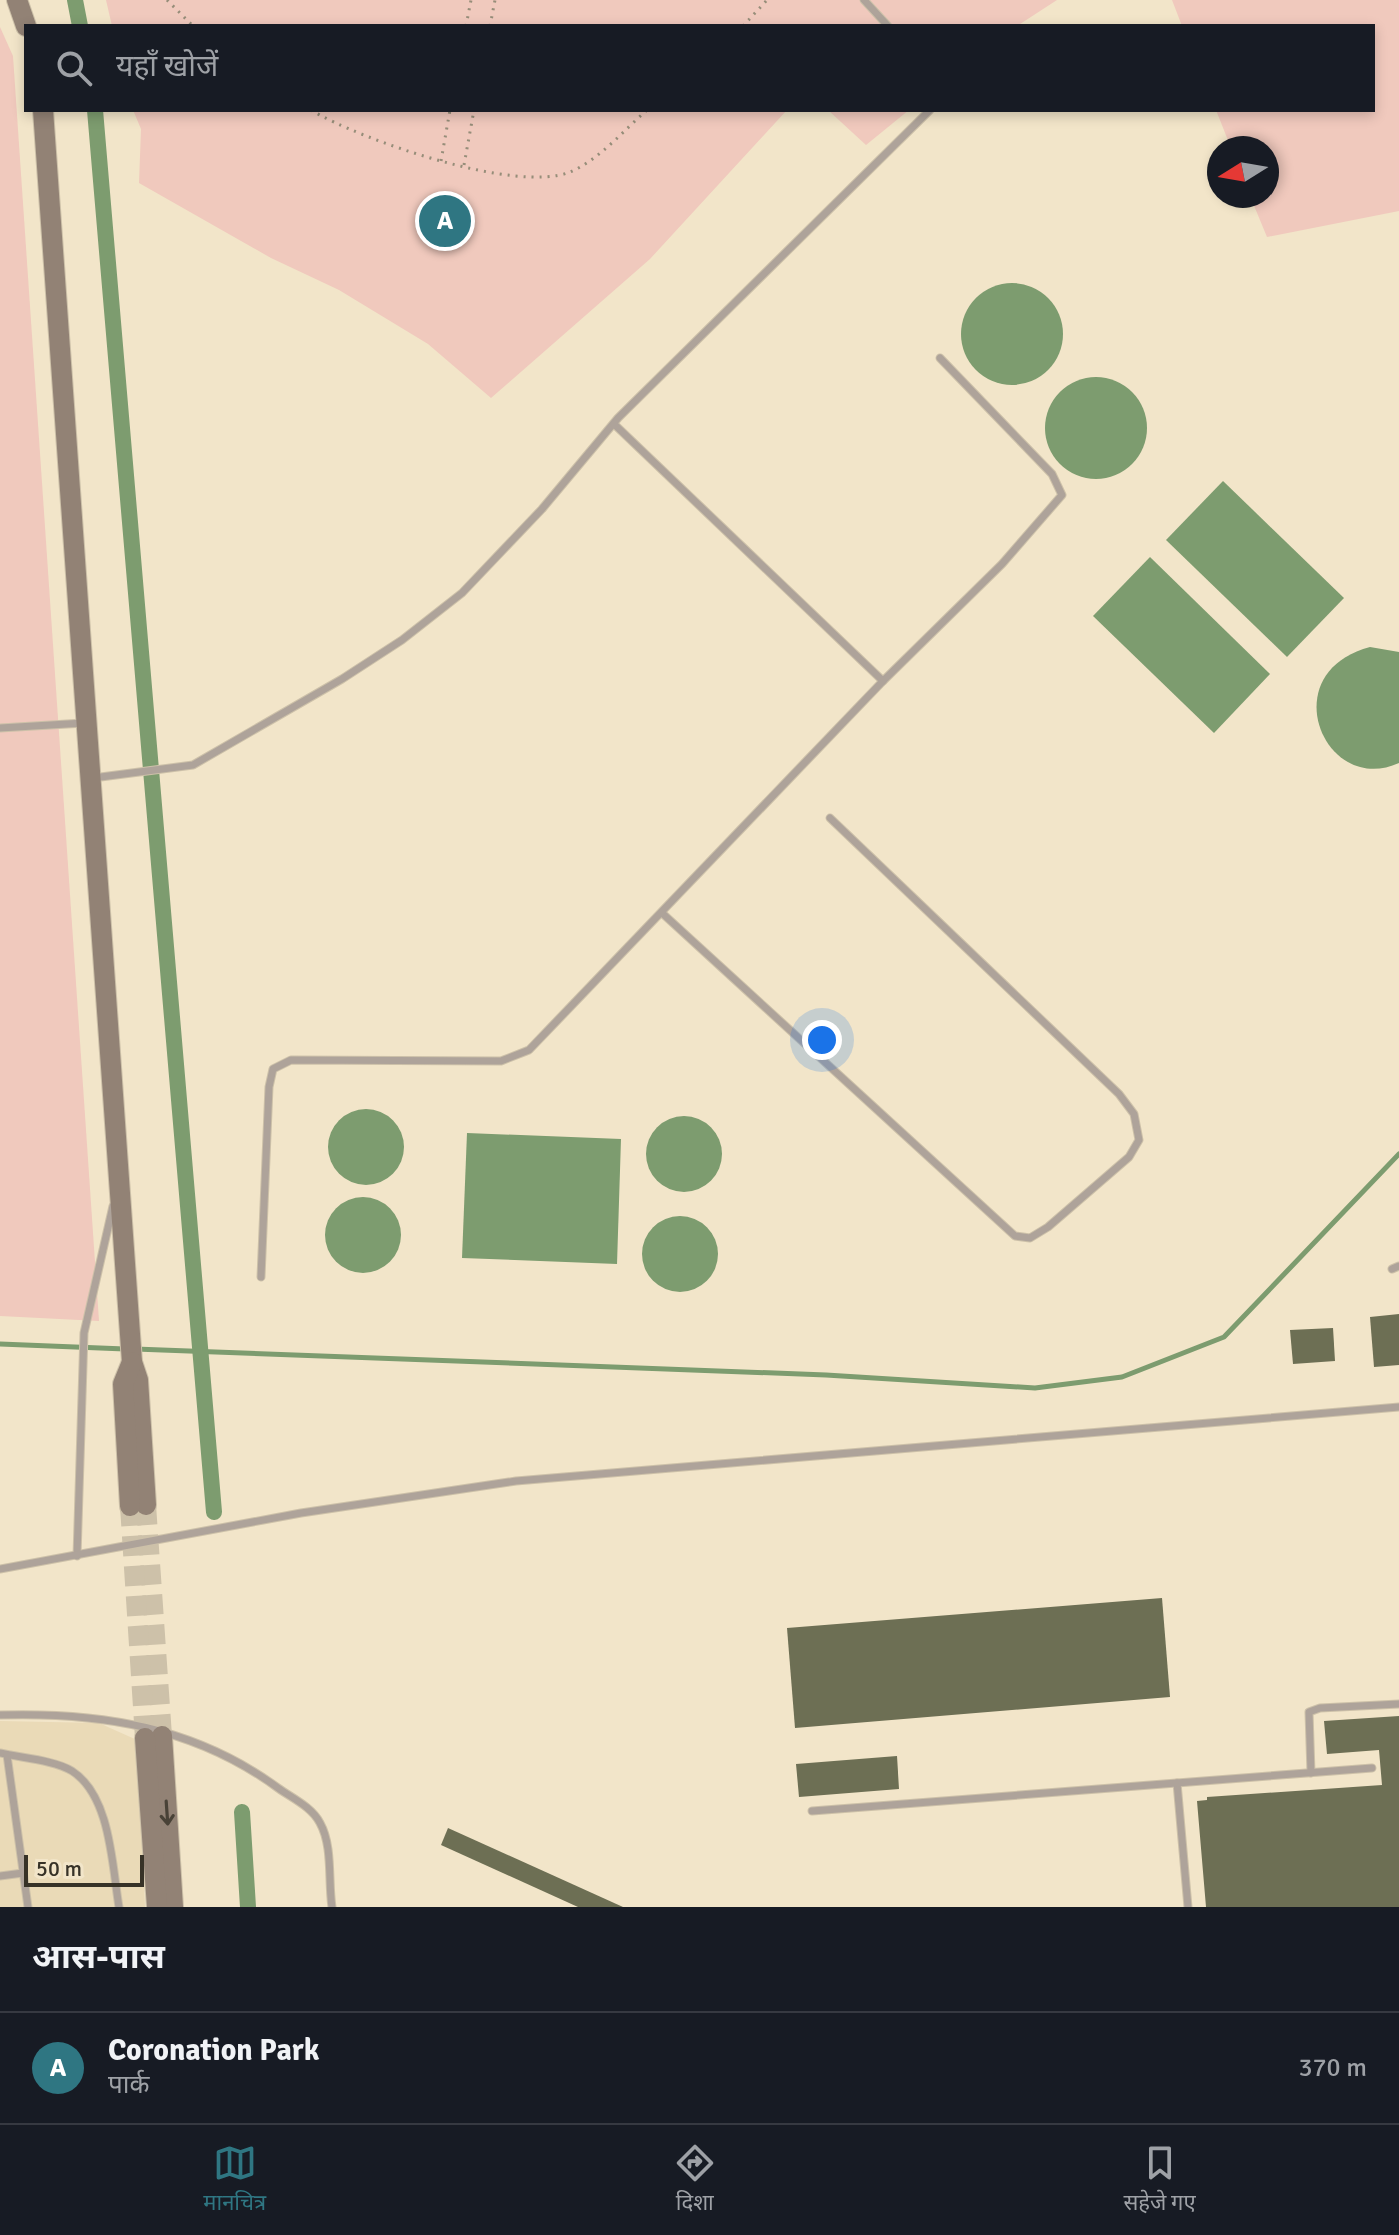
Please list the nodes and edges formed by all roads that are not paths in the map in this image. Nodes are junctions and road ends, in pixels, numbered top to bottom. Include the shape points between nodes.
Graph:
1 (17, 0) edge
2 (864, 0) edge
3 (25, 24) edge
4 (886, 24) edge
5 (43, 112) edge
6 (928, 112) edge
7 (940, 358) dead end
8 (614, 424) junction
9 (883, 681) junction
10 (86, 722) junction
11 (0, 728) edge
12 (90, 778) junction
13 (830, 818) dead end
14 (662, 913) junction
15 (119, 1181) junction
16 (261, 1277) dead end
17 (1399, 1407) edge
18 (138, 1505) tunnel mouth
19 (77, 1556) junction
20 (0, 1569) edge
21 (1399, 1704) edge
22 (0, 1715) edge
23 (4, 1754) edge
24 (1372, 1768) dead end
25 (1311, 1773) junction
26 (1177, 1783) junction
27 (812, 1811) dead end
28 (23, 1873) junction
29 (0, 1876) edge
30 (28, 1907) edge
31 (119, 1907) edge
32 (157, 1907) edge
33 (173, 1907) edge
34 (332, 1907) edge
35 (1188, 1907) edge

1 - 3 street
2 - 4 lane
5 - 10 street
6 - 8 lane
7 - 9 lane via 1052,474 1062,495 1002,564
8 - 9 lane
8 - 12 lane via 462,593 342,679 193,765
9 - 14 lane
10 - 11 lane
10 - 12 street
12 - 15 street
13 - 14 lane via 1134,1114 1139,1140 1129,1157 1037,1235 1015,1236
14 - 16 lane via 515,1059 291,1060 273,1069
15 - 18 street via 132,1362 138,1380
15 - 19 lane via 84,1333
17 - 19 lane via 516,1481 301,1513
19 - 20 lane
21 - 25 lane via 1309,1712
22 - 34 lane via 75,1714 132,1722 175,1733 254,1770 320,1822
23 - 28 lane
23 - 31 lane via 70,1770 89,1787 104,1824
24 - 25 lane
25 - 26 lane
26 - 27 lane
26 - 35 lane
28 - 29 lane
28 - 30 lane
32 -> 33 street via 154,1737

